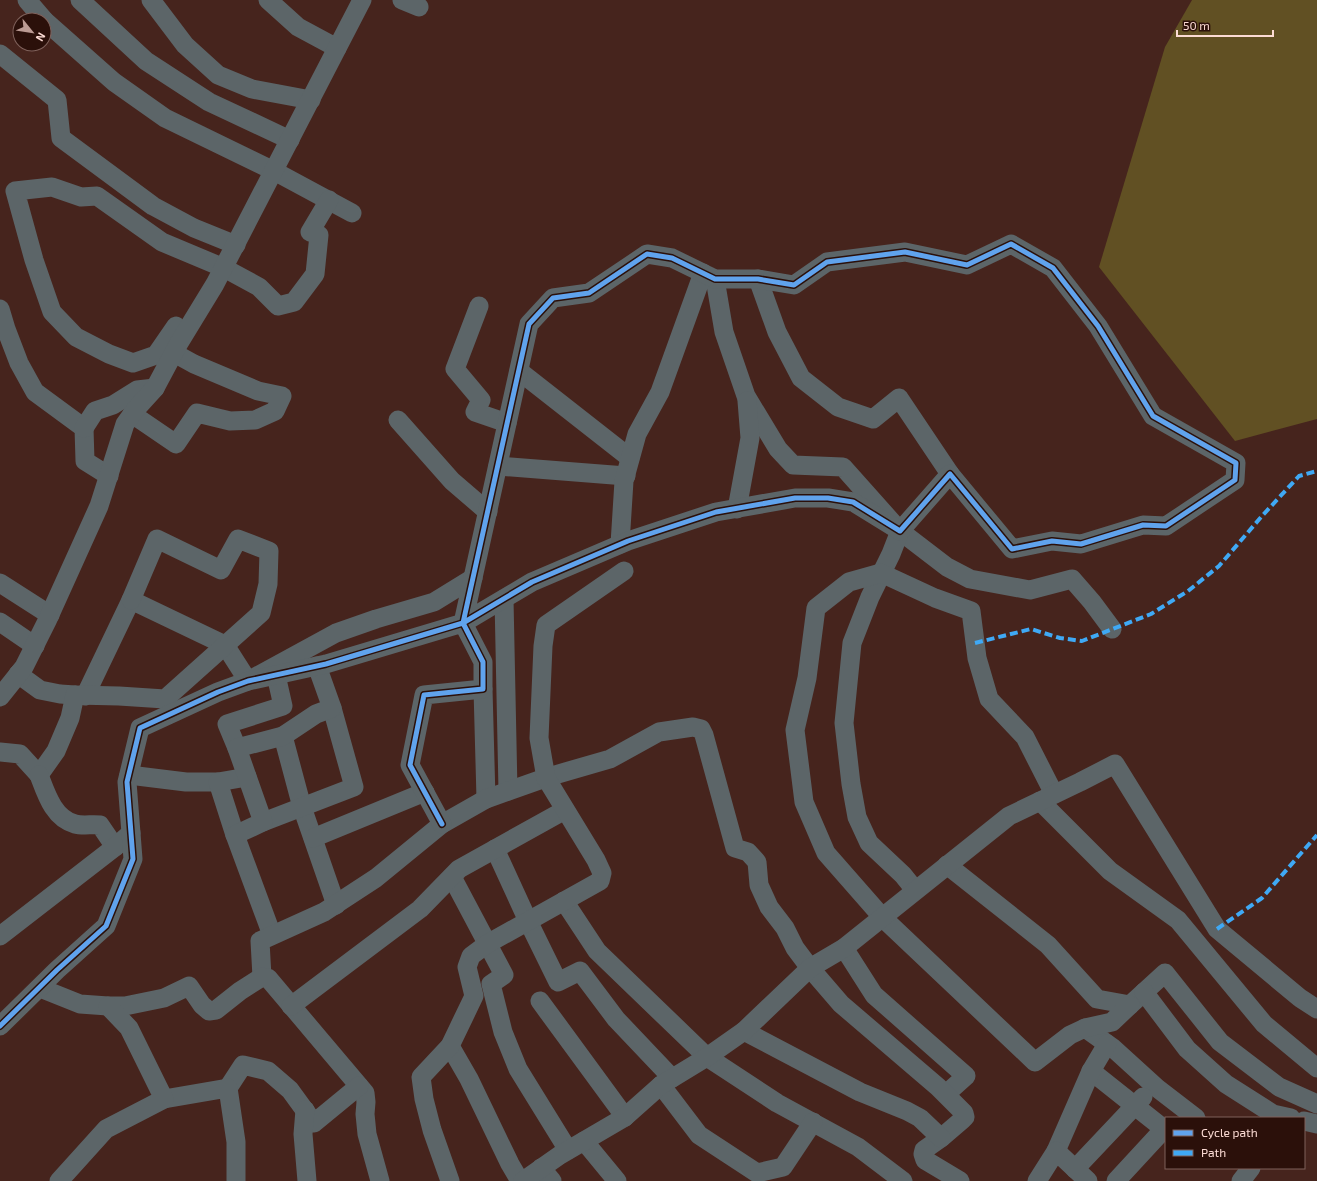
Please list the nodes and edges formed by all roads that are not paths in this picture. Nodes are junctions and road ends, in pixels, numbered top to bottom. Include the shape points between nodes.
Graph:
1 (27, 0) edge
2 (80, 0) edge
3 (150, 0) edge
4 (268, 0) edge
5 (362, 0) edge
6 (402, 0) edge
7 (419, 7) dead end
8 (37, 12) edge
9 (52, 27) edge
10 (337, 48) junction
11 (0, 54) edge
12 (311, 100) junction
13 (290, 140) junction
14 (274, 171) junction
15 (329, 200) junction
16 (352, 213) dead end
17 (236, 245) junction
18 (224, 268) junction
19 (709, 276) junction
20 (758, 279) junction
21 (479, 306) dead end
22 (0, 309) edge
23 (192, 322) junction
24 (174, 353) junction
25 (519, 371) junction
26 (155, 388) junction
27 (746, 396) junction
28 (132, 414) junction
29 (398, 420) dead end
30 (507, 423) junction
31 (84, 428) junction
32 (498, 466) junction
33 (628, 467) junction
34 (950, 474) junction
35 (109, 476) junction
36 (736, 509) junction
37 (488, 512) junction
38 (900, 531) junction
39 (620, 544) junction
40 (624, 571) dead end
41 (882, 573) junction
42 (473, 578) junction
43 (0, 583) edge
44 (504, 599) junction
45 (131, 600) junction
46 (50, 615) junction
47 (0, 622) edge
48 (463, 623) junction
49 (1112, 630) dead end
50 (225, 645) junction
51 (35, 646) junction
52 (317, 666) junction
53 (18, 674) junction
54 (276, 675) junction
55 (248, 681) junction
56 (483, 689) junction
57 (1, 693) edge
58 (80, 696) junction
59 (332, 708) junction
60 (283, 736) junction
61 (237, 748) junction
62 (0, 752) edge
63 (39, 774) junction
64 (129, 774) junction
65 (247, 777) junction
66 (546, 778) junction
67 (218, 782) junction
68 (508, 791) junction
69 (425, 792) junction
70 (1047, 797) junction
71 (486, 799) junction
72 (302, 807) junction
73 (565, 810) junction
74 (263, 822) junction
75 (442, 824) junction
76 (131, 833) junction
77 (234, 835) junction
78 (312, 838) junction
79 (115, 847) junction
80 (495, 849) junction
81 (947, 865) junction
82 (452, 877) junction
83 (915, 890) junction
84 (564, 901) junction
85 (336, 905) junction
86 (883, 918) junction
87 (528, 921) junction
88 (272, 935) junction
89 (0, 936) edge
90 (487, 944) junction
91 (844, 948) junction
92 (810, 968) junction
93 (262, 977) junction
94 (40, 988) junction
95 (1144, 992) junction
96 (540, 1002) dead end
97 (1130, 1004) junction
98 (108, 1006) junction
99 (291, 1006) junction
100 (1317, 1009) edge
101 (0, 1026) edge
102 (1085, 1028) junction
103 (744, 1031) junction
104 (1107, 1044) junction
105 (450, 1046) junction
106 (708, 1057) junction
107 (1317, 1068) edge
108 (1091, 1071) junction
109 (666, 1081) junction
110 (360, 1086) junction
111 (1154, 1086) junction
112 (228, 1088) junction
113 (946, 1094) junction
114 (164, 1099) junction
115 (1317, 1104) edge
116 (1135, 1106) junction
117 (305, 1110) junction
118 (625, 1117) junction
119 (1195, 1117) edge
120 (1286, 1117) edge
121 (1305, 1121) edge
122 (813, 1122) junction
123 (1317, 1124) edge
124 (941, 1138) junction
125 (576, 1146) junction
126 (1056, 1151) junction
127 (1251, 1169) edge
128 (547, 1175) edge
129 (1082, 1175) edge
130 (757, 1177) edge
131 (60, 1181) edge
132 (236, 1181) edge
133 (307, 1181) edge
134 (380, 1181) edge
135 (450, 1181) edge
136 (522, 1181) edge
137 (617, 1181) edge
138 (903, 1181) edge
139 (960, 1181) edge
140 (1037, 1181) edge
141 (1116, 1181) edge
142 (1241, 1181) edge

1 - 8 street
2 - 13 street via 146,61 209,102
3 - 12 street via 185,44 218,75 252,89
4 - 10 street via 298,27
5 - 10 street
6 - 7 street
9 - 14 street via 114,82 165,118
10 - 12 street
11 - 17 street via 57,100 61,138 153,206 194,228
12 - 13 street
13 - 14 street
14 - 15 street
14 - 17 street
15 - 16 street
15 - 18 street via 310,232 319,235 315,274 294,302 278,306 258,287
17 - 18 street
18 - 23 street
18 - 23 street via 162,242 97,196 81,197 52,187 15,191 34,260 52,312 76,337 133,363 156,355 180,320
19 - 20 street
19 - 25 street via 672,258 647,254 589,293 553,298 529,324
19 - 27 street via 724,332
19 - 33 street via 660,392 637,434
20 - 34 street via 777,332 801,378 838,407 873,419 899,398
20 - 34 street via 794,285 827,262 905,252 967,265 1011,244 1053,268 1098,326 1153,416 1236,463 1235,480 1166,526 1143,525 1081,544 1052,541 1012,549
21 - 30 street via 455,369 481,400 475,412
22 - 31 street via 19,363 35,392
23 - 24 street
24 - 26 street
24 - 28 street via 258,391 282,396 275,411 255,420 230,421 197,414 176,444
25 - 30 street
25 - 33 street
26 - 28 street
26 - 31 street via 136,390 113,405 94,411
27 - 36 street via 750,438
27 - 38 street via 778,449 793,465 843,467
28 - 35 street via 125,424
29 - 37 street via 452,481
30 - 32 street
31 - 35 street via 85,461
32 - 33 street
32 - 37 street
33 - 39 street
34 - 38 street
35 - 46 street via 99,506
36 - 38 street via 795,498 828,498 853,502
36 - 39 street via 716,512
37 - 42 street
38 - 41 street
38 - 49 street via 947,567 970,578 1030,590 1072,579
39 - 44 street via 532,582
40 - 66 street via 546,625 540,738
41 - 70 street via 935,598 971,611 977,658 989,699 1025,737
41 - 83 street via 852,644 844,723 857,818 869,843
41 - 86 street via 849,582 816,608 807,678 795,730 804,802 826,853
42 - 48 street
42 - 55 street via 434,602 336,633
43 - 46 street
44 - 48 street
44 - 68 street
45 - 50 street
45 - 50 street via 157,539 221,570 238,539 269,551 268,584 261,613
45 - 58 street
46 - 51 street
47 - 51 street
48 - 52 street
48 - 56 street via 483,662
50 - 55 street
50 - 58 street via 165,699
51 - 53 street
52 - 54 street
52 - 59 street
53 - 57 street
53 - 58 street via 40,690
54 - 55 street
54 - 61 street via 283,706 227,724
55 - 64 street via 140,728
56 - 69 street via 424,695 410,765
56 - 71 street
58 - 63 street via 56,751
59 - 60 street via 316,714
59 - 72 street via 354,787
60 - 61 street
60 - 72 street
61 - 65 street
62 - 63 street via 20,754
63 - 79 street via 58,815 75,824 100,825
64 - 67 street via 186,782
64 - 76 street via 127,782
65 - 67 street
65 - 74 street
66 - 68 street
66 - 73 street
66 - 92 street via 610,759 659,732 693,727 701,729 734,848 748,852 757,862 759,885 769,907
67 - 77 street
68 - 71 street
69 - 75 street
69 - 78 street
70 - 81 street via 1009,816
70 - 100 street via 1115,764 1217,929 1300,998
70 - 107 street via 1110,871 1178,920 1264,1024
71 - 75 street
72 - 74 street
72 - 78 street
73 - 80 street
73 - 84 street via 602,873 600,881
74 - 77 street
75 - 85 street via 376,878
76 - 79 street
76 - 94 street via 133,858 106,926
77 - 88 street
78 - 85 street
79 - 89 street
80 - 82 street via 459,869
80 - 87 street
81 - 83 street
81 - 97 street via 1048,945 1097,999
82 - 90 street
82 - 99 street via 420,909
83 - 86 street
84 - 87 street
84 - 106 street via 597,951
85 - 88 street
86 - 91 street
86 - 102 street via 1034,1062 1070,1035
87 - 90 street
87 - 109 street via 558,982 580,971
88 - 93 street via 260,941
90 - 105 street via 471,956 467,967 474,996
90 - 125 street via 504,975 491,984 503,1032 518,1070
91 - 92 street
91 - 113 street via 874,995 966,1076
92 - 103 street
92 - 113 street via 842,1004
93 - 98 street via 216,1010 209,1011 202,1005 189,986 164,998 125,1006
93 - 99 street via 268,978
94 - 98 street via 80,1004
94 - 101 street
95 - 97 street
95 - 115 street via 1165,973 1220,1042 1279,1086
95 - 120 street via 1187,1049 1226,1084 1273,1114
96 - 118 street
97 - 102 street via 1112,1022
98 - 114 street via 129,1028
99 - 110 street
102 - 104 street
103 - 106 street
103 - 124 street via 860,1092 914,1114
104 - 108 street
104 - 111 street
105 - 135 street via 421,1077 432,1130
105 - 136 street via 510,1164
106 - 109 street
106 - 122 street via 777,1103
108 - 116 street
108 - 126 street
109 - 118 street
109 - 130 street via 699,1136
110 - 117 street via 314,1123
110 - 134 street via 365,1093 364,1114 367,1134
111 - 116 street
111 - 119 street
112 - 114 street
112 - 117 street via 243,1065 268,1071 290,1090
112 - 132 street via 236,1142
113 - 124 street via 965,1117
114 - 131 street via 106,1129
116 - 129 street
116 - 141 street via 1164,1129
117 - 133 street via 303,1134
118 - 125 street
121 - 123 street
122 - 130 street via 783,1167
122 - 138 street via 858,1147
124 - 139 street via 924,1150 925,1160
125 - 128 street
125 - 137 street
126 - 129 street
126 - 140 street
127 - 142 street
128 - 136 street

